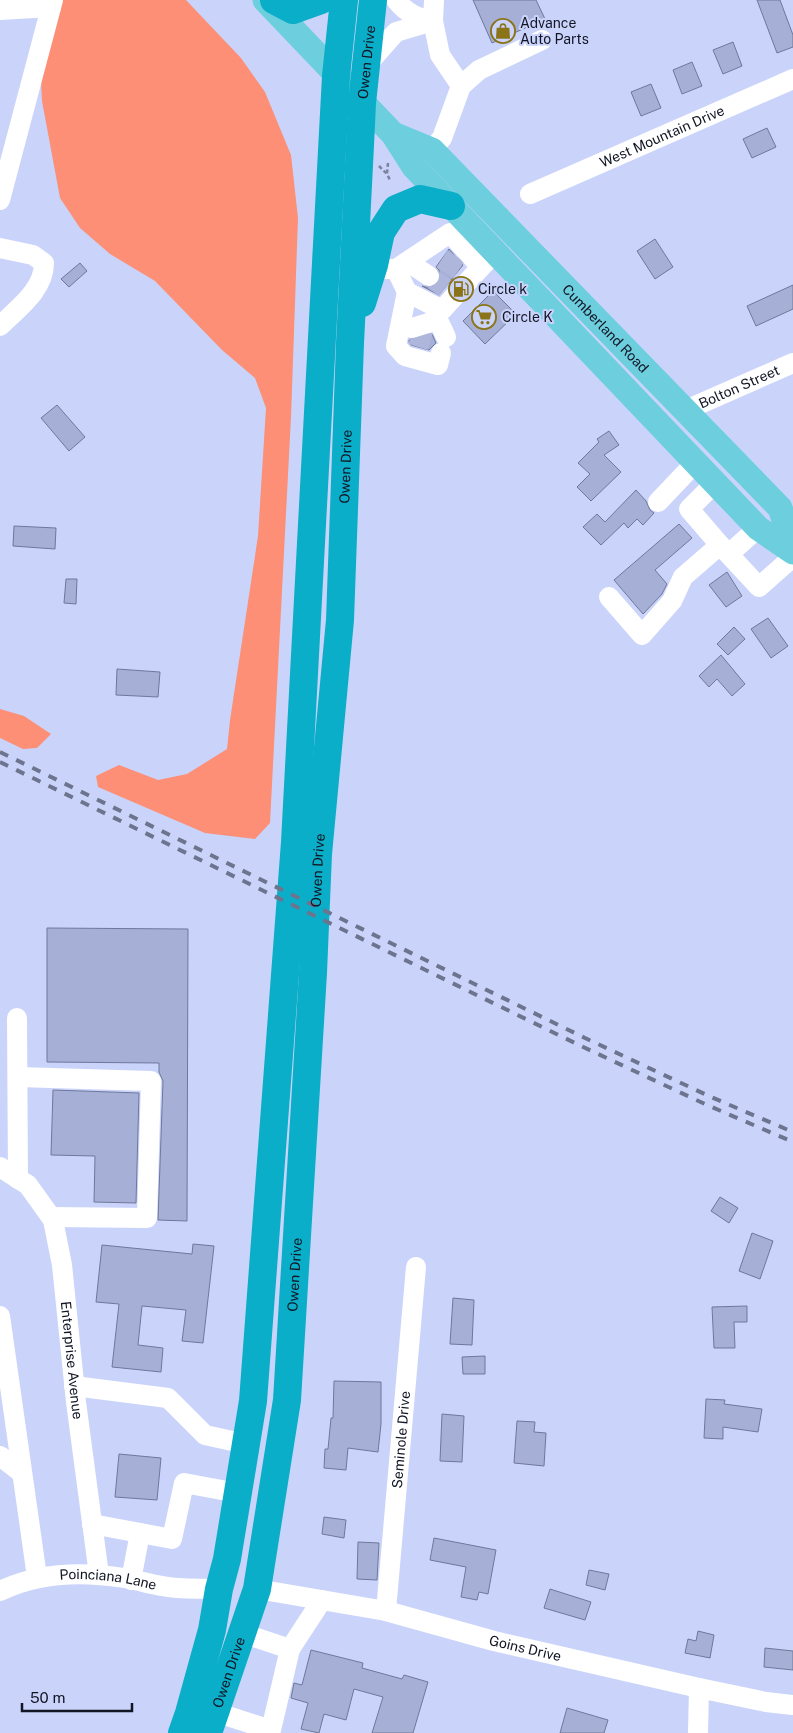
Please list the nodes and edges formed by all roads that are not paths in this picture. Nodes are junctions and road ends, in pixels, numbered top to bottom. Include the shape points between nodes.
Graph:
1 (265, 0) edge
2 (274, 0) edge
3 (321, 0) edge
4 (344, 0) edge
5 (373, 0) edge
6 (396, 0) edge
7 (434, 0) edge
8 (52, 4) edge
9 (0, 10) edge
10 (433, 21) junction
11 (542, 40) dead end
12 (366, 66) junction
13 (336, 76) junction
14 (793, 79) edge
15 (461, 86) junction
16 (362, 103) junction
17 (393, 134) junction
18 (432, 150) junction
19 (530, 194) dead end
20 (0, 200) edge
21 (451, 206) junction
22 (0, 248) edge
23 (392, 266) junction
24 (476, 267) junction
25 (429, 276) tunnel mouth
26 (407, 292) junction
27 (0, 326) edge
28 (350, 343) junction
29 (427, 343) junction
30 (793, 364) edge
31 (686, 410) junction
32 (696, 462) junction
33 (715, 482) junction
34 (658, 502) dead end
35 (758, 528) junction
36 (793, 545) edge
37 (725, 550) junction
38 (793, 552) edge
39 (793, 557) edge
40 (609, 597) dead end
41 (307, 848) junction
42 (17, 1018) dead end
43 (18, 1077) junction
44 (0, 1167) edge
45 (18, 1179) junction
46 (51, 1217) junction
47 (416, 1267) dead end
48 (0, 1316) edge
49 (74, 1386) junction
50 (6, 1394) edge
51 (252, 1406) junction
52 (8, 1420) edge
53 (246, 1444) junction
54 (0, 1456) edge
55 (22, 1473) junction
56 (238, 1493) junction
57 (92, 1524) junction
58 (140, 1533) junction
59 (99, 1575) junction
60 (37, 1577) junction
61 (131, 1580) junction
62 (257, 1588) junction
63 (219, 1589) junction
64 (0, 1591) edge
65 (322, 1600) junction
66 (386, 1611) junction
67 (242, 1633) junction
68 (290, 1649) junction
69 (699, 1688) junction
70 (793, 1705) edge
71 (211, 1723) edge
72 (182, 1733) edge
73 (194, 1733) edge
74 (698, 1733) edge

1 - 13 main road, Cumberland Road
2 - 3 highway via 293,10
4 - 13 highway, Owen Drive
5 - 12 highway, Owen Drive
6 - 10 street via 417,18
7 - 10 street
8 - 9 street
8 - 20 street
10 - 12 street via 396,32
10 - 15 street via 440,55
11 - 15 street via 479,70
12 - 16 highway, Owen Drive
13 - 16 main road, Cumberland Road
13 - 41 highway, Owen Drive
14 - 19 street, West Mountain Drive
15 - 18 street via 442,138
16 - 17 main road, Cumberland Road
16 - 28 highway, Owen Drive
17 - 18 main road, Cumberland Road
17 - 21 main road, Cumberland Road via 414,167
18 - 31 main road, Cumberland Road
21 - 23 highway via 420,200 396,209 381,232
21 - 24 main road, Cumberland Road
22 - 27 street via 33,254 44,263 44,273 35,292
23 - 24 street via 434,254 450,233
23 - 25 street
23 - 26 street
23 - 28 highway
24 - 29 street via 450,292
24 - 32 main road, Cumberland Road
26 - 29 street
26 - 29 street via 396,346
28 - 41 highway, Owen Drive via 340,620
30 - 31 street, Bolton Street
31 - 36 main road, Cumberland Road via 780,508
32 - 33 main road, Cumberland Road
32 - 34 street
33 - 35 main road, Cumberland Road
33 - 37 street via 690,510
35 - 37 street
35 - 38 main road, Cumberland Road
37 - 39 street via 759,588
37 - 40 street via 683,577 672,600 642,635
41 - 51 highway, Owen Drive via 286,959
41 - 62 highway, Owen Drive via 313,973 287,1400
42 - 43 street
43 - 45 street
43 - 46 street via 151,1081 147,1218
44 - 45 street, Enterprise Avenue
45 - 46 street, Enterprise Avenue via 28,1185
46 - 49 street, Enterprise Avenue via 62,1265
47 - 66 street, Seminole Drive
48 - 50 street
49 - 53 street via 168,1398 205,1435
49 - 57 street, Enterprise Avenue
50 - 52 street
51 - 53 highway, Owen Drive
51 - 62 highway via 263,1437 239,1563 240,1579
52 - 55 street
53 - 56 highway, Owen Drive
54 - 55 street
55 - 60 street
56 - 58 street via 184,1483 172,1539
56 - 63 highway, Owen Drive
57 - 58 street
57 - 59 street, Enterprise Avenue
58 - 61 street
59 - 60 street, Poinciana Lane
59 - 61 street, Poinciana Lane
60 - 64 street, Poinciana Lane
61 - 63 street, Poinciana Lane via 163,1587
62 - 65 street, Goins Drive
62 - 67 highway, Owen Drive
63 - 72 highway, Owen Drive via 212,1630
63 - 73 highway via 230,1601 228,1618 216,1668
65 - 66 street, Goins Drive
65 - 68 street
66 - 69 street, Goins Drive via 494,1641
67 - 68 street
67 - 71 highway, Owen Drive
68 - 71 street via 270,1730
69 - 70 street, Goins Drive
69 - 74 street

